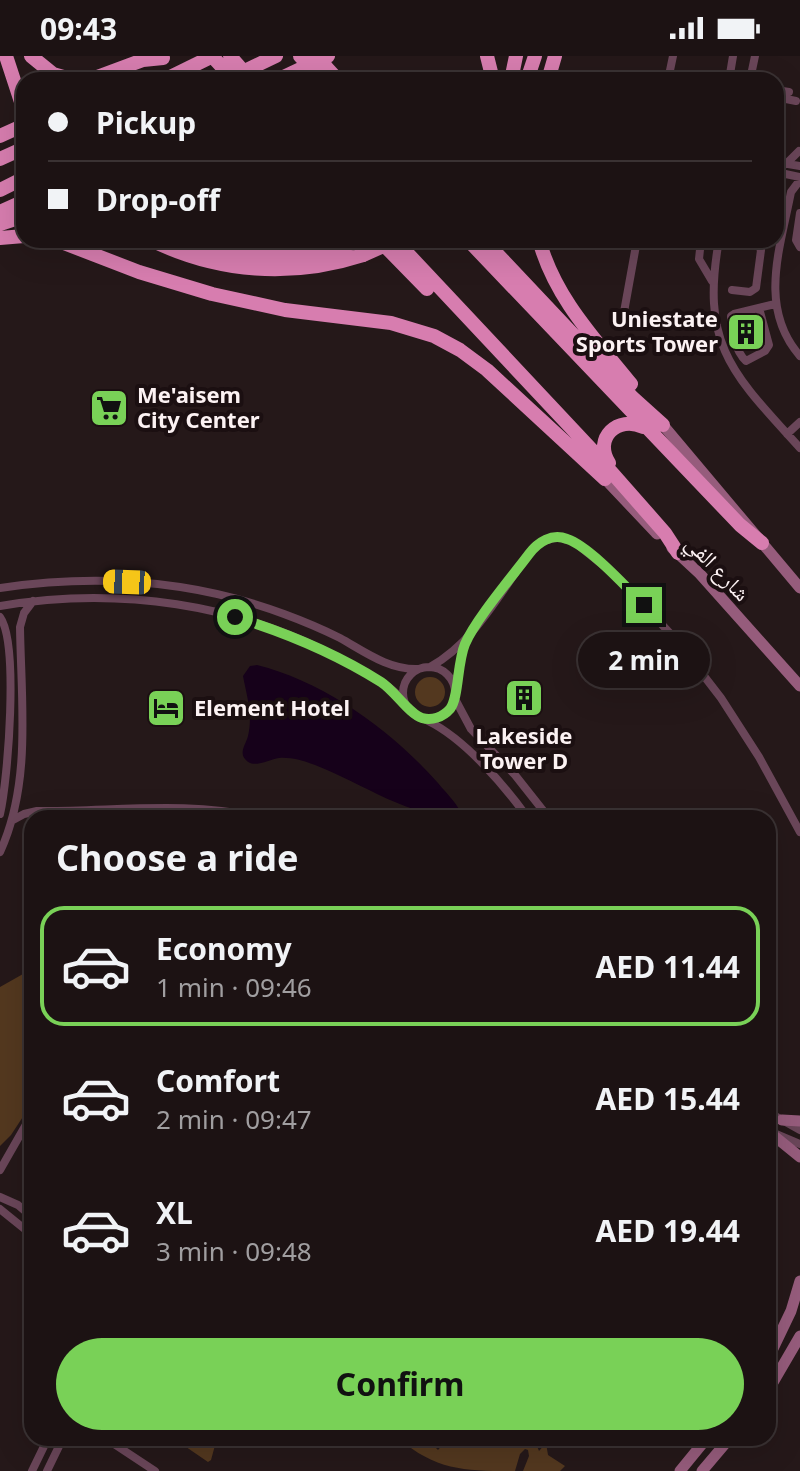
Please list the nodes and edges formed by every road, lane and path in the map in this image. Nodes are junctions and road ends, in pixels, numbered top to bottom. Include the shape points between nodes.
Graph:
1 (6, 56) edge
2 (31, 56) edge
3 (212, 56) edge
4 (230, 56) edge
5 (276, 56) edge
6 (300, 56) edge
7 (316, 56) edge
8 (328, 56) edge
9 (165, 57) edge
10 (51, 72) edge
11 (113, 72) edge
12 (134, 72) edge
13 (180, 72) edge
14 (227, 72) edge
15 (243, 72) edge
16 (244, 72) edge
17 (294, 72) edge
18 (315, 72) edge
19 (331, 72) edge
20 (16, 91) edge
21 (784, 91) edge
22 (789, 92) dead end
23 (784, 99) edge
24 (796, 101) dead end
25 (800, 150) edge
26 (786, 164) joint
27 (800, 166) edge
28 (800, 179) edge
29 (784, 180) edge
30 (791, 192) junction
31 (800, 213) edge
32 (784, 228) edge
33 (798, 241) edge
34 (77, 248) edge
35 (171, 248) edge
36 (214, 248) edge
37 (348, 248) edge
38 (356, 248) edge
39 (389, 248) edge
40 (402, 248) edge
41 (481, 248) edge
42 (481, 248) edge
43 (542, 248) edge
44 (636, 248) edge
45 (700, 248) edge
46 (718, 248) edge
47 (761, 248) edge
48 (780, 248) edge
49 (758, 274) junction
50 (421, 275) junction
51 (774, 277) junction
52 (712, 281) junction
53 (732, 290) dead end
54 (775, 304) junction
55 (759, 308) junction
56 (624, 312) dead end
57 (740, 354) junction
58 (800, 356) edge
59 (728, 360) junction
60 (800, 423) edge
61 (663, 425) junction
62 (647, 429) junction
63 (787, 434) junction
64 (800, 448) edge
65 (605, 479) junction
66 (625, 487) junction
67 (762, 543) junction
68 (678, 553) junction
69 (0, 588) edge
70 (800, 588) edge
71 (33, 601) junction
72 (0, 606) edge
73 (0, 617) edge
74 (466, 641) junction
75 (430, 667) junction
76 (418, 669) junction
77 (455, 686) junction
78 (800, 686) edge
79 (455, 699) junction
80 (404, 701) junction
81 (424, 719) junction
82 (18, 794) junction
83 (35, 810) edge
84 (522, 810) edge
85 (543, 810) edge
86 (0, 814) edge
87 (24, 814) edge
88 (13, 820) junction
89 (800, 832) edge
90 (0, 852) edge
91 (776, 1117) edge
92 (782, 1120) junction
93 (800, 1121) edge
94 (24, 1128) edge
95 (800, 1130) edge
96 (776, 1134) edge
97 (776, 1138) edge
98 (800, 1144) edge
99 (800, 1157) edge
100 (0, 1170) edge
101 (0, 1197) edge
102 (0, 1209) edge
103 (24, 1210) edge
104 (24, 1228) edge
105 (800, 1281) edge
106 (800, 1336) edge
107 (776, 1342) edge
108 (776, 1377) edge
109 (44, 1446) edge
110 (59, 1446) edge
111 (117, 1446) edge
112 (700, 1446) edge
113 (726, 1446) edge
114 (32, 1471) edge
115 (47, 1471) edge
116 (155, 1471) edge
117 (680, 1471) edge
118 (702, 1471) edge

1 - 20 highway
2 - 10 highway
3 - 13 highway
3 - 14 highway, bridge
4 - 16 highway, bridge
5 - 15 highway
6 - 18 highway, bridge
7 - 19 highway, bridge
8 - 17 highway
9 - 11 highway
9 - 12 highway
21 - 22 street
23 - 24 street
25 - 26 street
26 - 27 street
28 - 30 street
29 - 30 street
30 - 32 street
31 - 33 street
34 - 65 highway via 224,297 391,323 434,336 487,370
35 - 38 highway via 200,259 260,269 306,268
36 - 37 highway via 278,256
39 - 50 highway
40 - 50 highway
41 - 61 highway
42 - 62 highway
43 - 61 highway via 571,311
44 - 56 street
45 - 52 street via 699,259
46 - 52 street
47 - 49 street
48 - 51 street
49 - 51 street
49 - 53 street via 753,291
50 - 65 highway
50 - 66 highway
51 - 54 street
52 - 59 street via 715,322
54 - 55 street
54 - 58 street via 782,329
55 - 57 street via 731,318
55 - 57 street via 768,348 748,361
57 - 59 street
59 - 63 street
60 - 63 street
61 - 67 street
62 - 66 highway via 622,423 604,441 605,458
62 - 67 highway
63 - 64 street
65 - 68 street, شارع الفي
66 - 68 highway
67 - 70 street
68 - 78 street, شارع الفي
69 - 76 street via 103,581 198,590 284,614 393,667
71 - 72 street
71 - 80 street via 132,599 235,617 324,650
71 - 82 street via 20,627
73 - 86 street via 8,635 9,686 8,758
74 - 75 street
74 - 77 street
74 - 89 street via 536,540 556,531 571,536 644,605 707,679 747,737
75 - 76 street
75 - 77 street via 443,670
76 - 80 street via 404,686
77 - 79 street
79 - 81 street via 440,717
79 - 85 street via 471,729
80 - 81 street
81 - 84 street via 457,740
82 - 83 street
82 - 88 street
87 - 88 street
88 - 90 street
91 - 92 street
92 - 93 street
92 - 95 street
94 - 100 street
96 - 98 street
97 - 99 street
101 - 103 street
102 - 104 street
105 - 107 street
106 - 108 street
109 - 114 street
110 - 115 street
111 - 116 street
112 - 117 street
113 - 118 street

